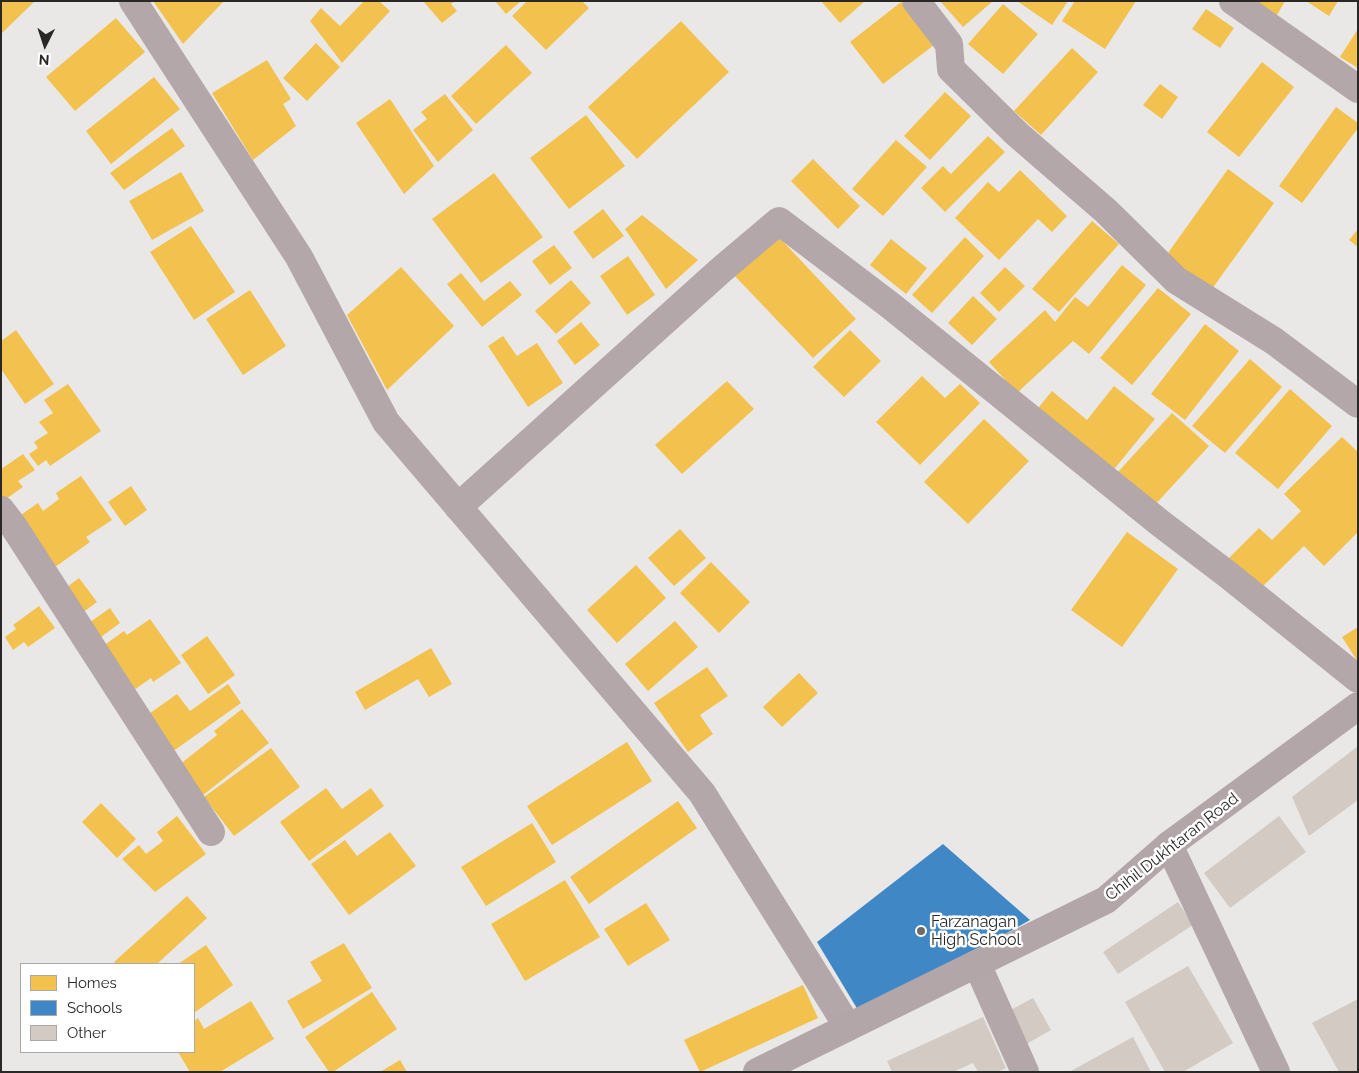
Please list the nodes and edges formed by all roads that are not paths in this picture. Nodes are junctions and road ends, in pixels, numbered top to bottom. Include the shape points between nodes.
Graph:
1 (133, 1) edge
2 (916, 1) edge
3 (1233, 1) edge
4 (1358, 89) edge
5 (1358, 404) edge
6 (458, 507) junction
7 (1, 510) edge
8 (1358, 679) edge
9 (1358, 706) edge
10 (210, 832) dead end
11 (1169, 845) junction
12 (977, 964) junction
13 (848, 1027) junction
14 (758, 1072) edge
15 (1025, 1072) edge
16 (1276, 1072) edge

1 - 6 street via 299,257 386,422
2 - 5 street via 949,44 951,69 1017,134 1106,210 1176,280 1274,341
3 - 4 street
6 - 8 street via 779,221 891,306
6 - 13 street via 702,793
7 - 10 street
9 - 11 street, Chihil Dukhtaran Road
11 - 12 street, Chihil Dukhtaran Road via 1106,900
11 - 16 street
12 - 13 street, Chihil Dukhtaran Road
12 - 15 street
13 - 14 street, Chihil Dukhtaran Road

